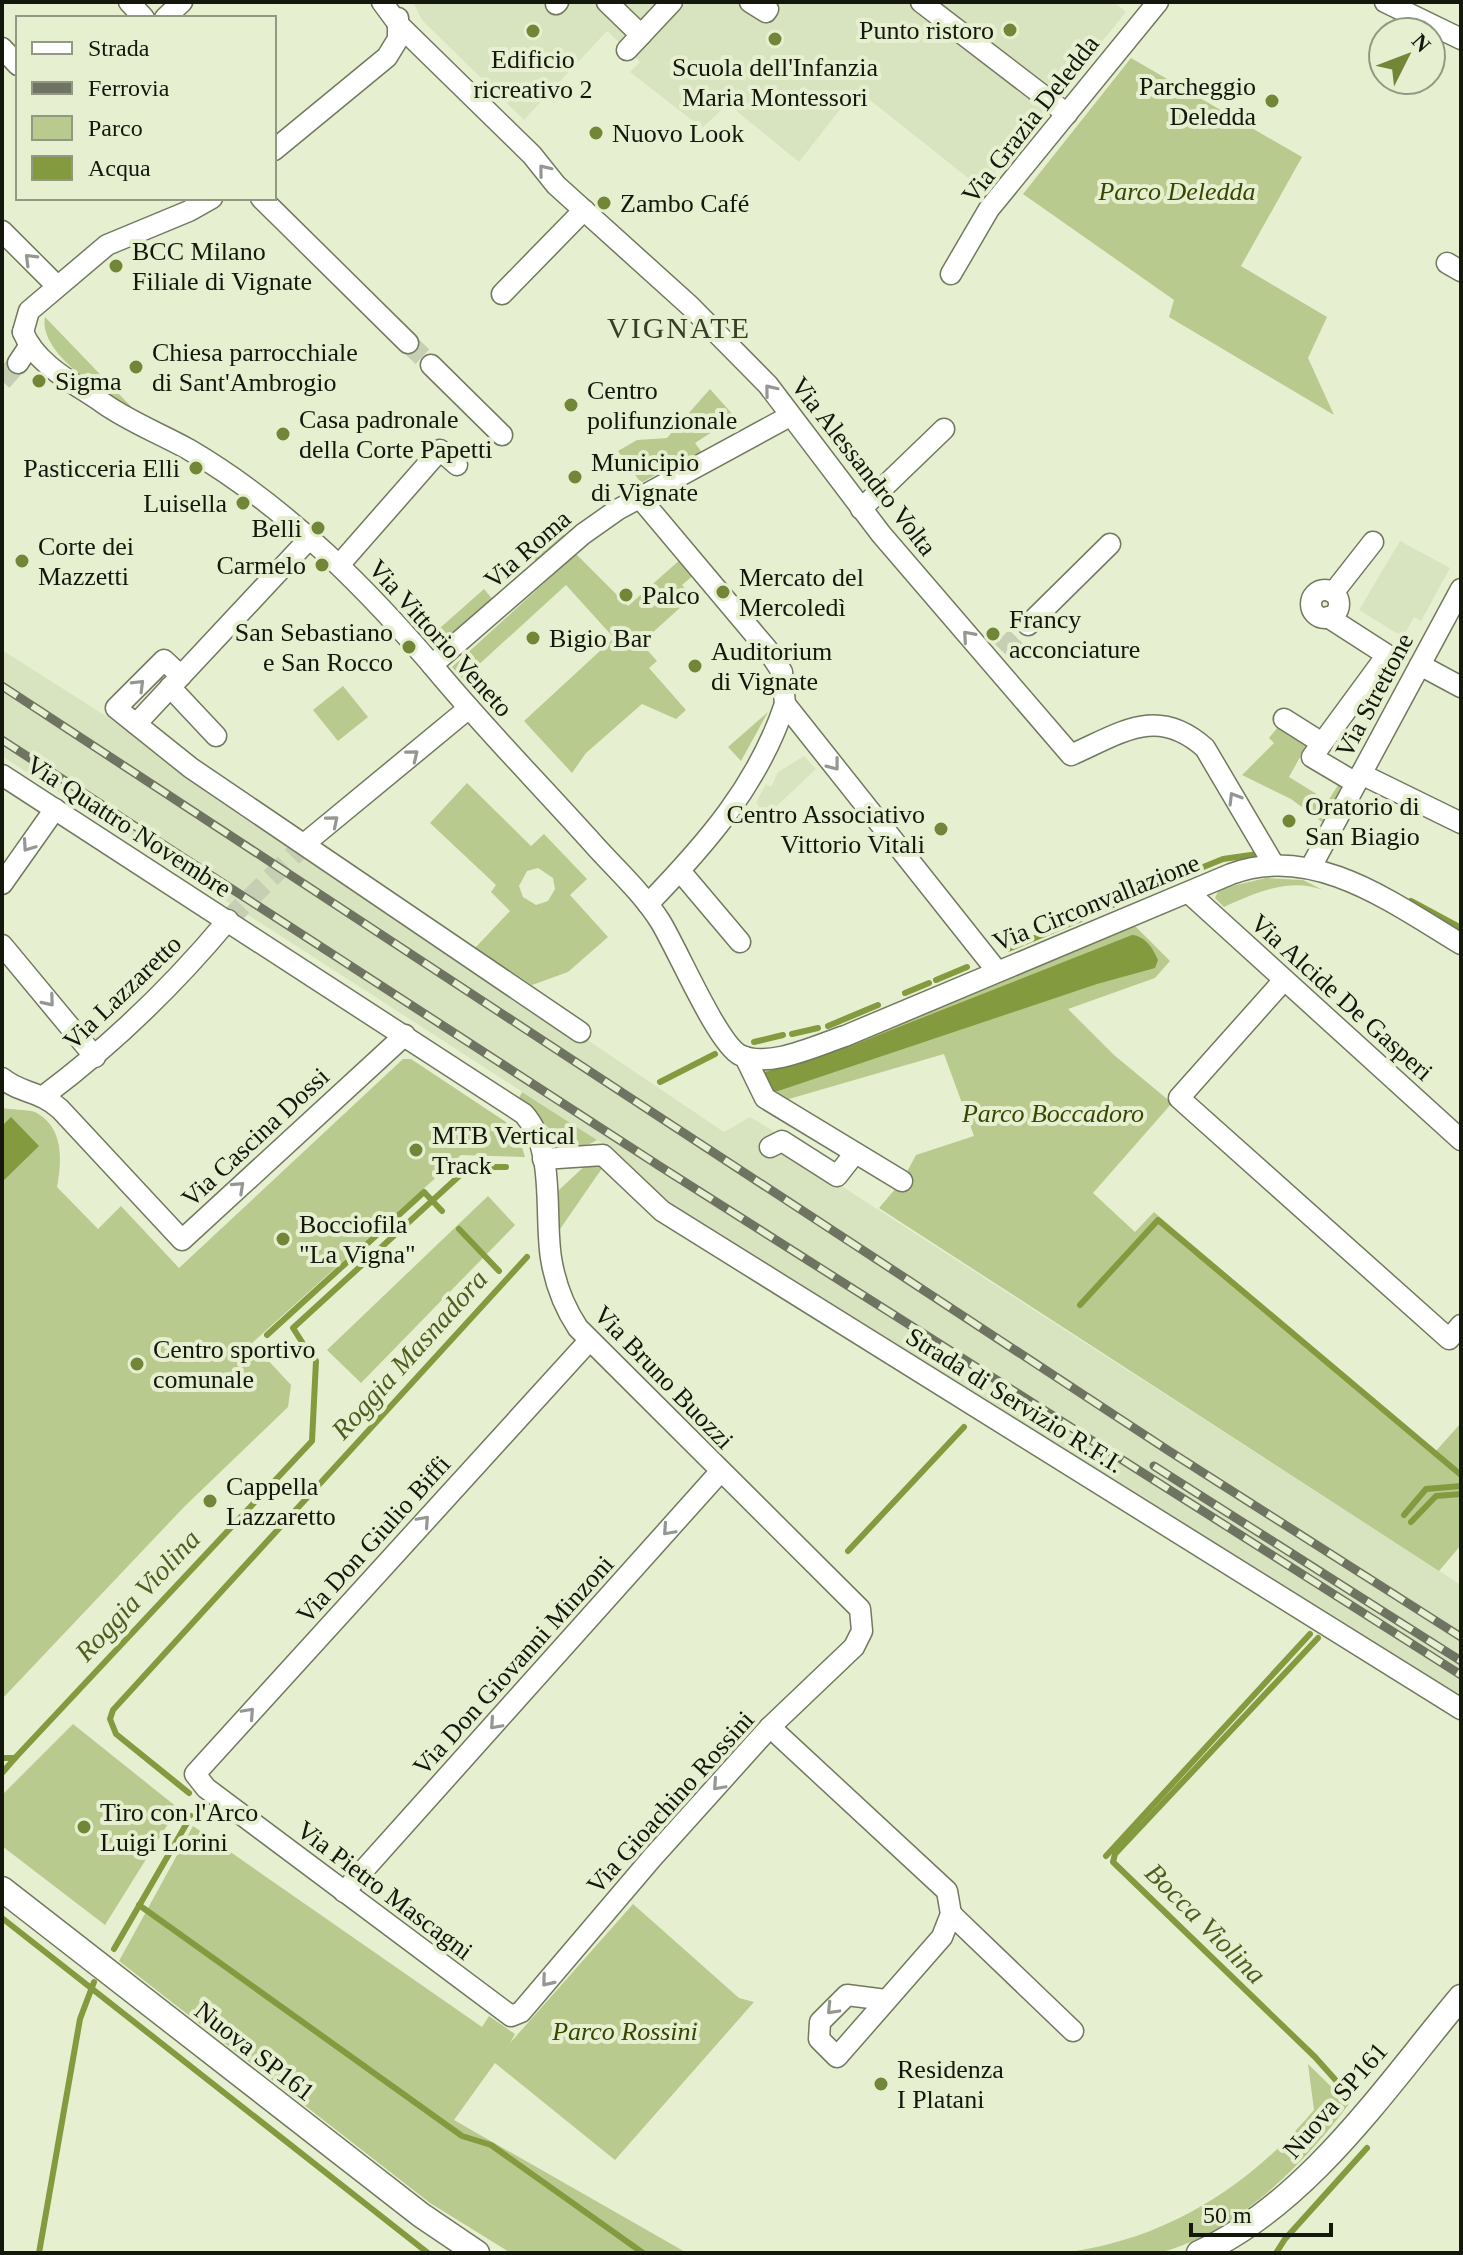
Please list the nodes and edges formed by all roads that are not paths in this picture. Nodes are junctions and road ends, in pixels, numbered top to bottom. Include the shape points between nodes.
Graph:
1 (182, 2) edge
2 (382, 2) edge
3 (395, 2) edge
4 (607, 2) edge
5 (672, 2) edge
6 (921, 2) edge
7 (1158, 2) edge
8 (1385, 2) edge
9 (167, 16) edge
10 (399, 25) junction
11 (1461, 39) edge
12 (2, 48) edge
13 (16, 63) edge
14 (1059, 108) junction
15 (276, 148) edge
16 (208, 200) edge
17 (263, 200) edge
18 (584, 210) junction
19 (2, 231) edge
20 (951, 274) dead end
21 (57, 286) junction
22 (502, 294) dead end
23 (2, 325) edge
24 (27, 339) junction
25 (408, 343) tunnel mouth
26 (18, 363) tunnel mouth
27 (431, 365) tunnel mouth
28 (790, 416) junction
29 (944, 429) dead end
30 (502, 435) dead end
31 (457, 465) dead end
32 (640, 498) junction
33 (861, 509) junction
34 (309, 539) junction
35 (1373, 542) dead end
36 (1110, 544) dead end
37 (340, 564) junction
38 (1461, 589) edge
39 (1028, 625) tunnel mouth
40 (1387, 655) junction
41 (432, 665) junction
42 (1418, 669) junction
43 (175, 681) junction
44 (1460, 683) edge
45 (785, 704) junction
46 (469, 708) junction
47 (1284, 719) dead end
48 (216, 736) dead end
49 (1322, 743) junction
50 (2, 775) edge
51 (1359, 779) junction
52 (55, 809) junction
53 (1461, 823) edge
54 (309, 840) tunnel mouth
55 (1274, 865) junction
56 (1311, 867) junction
57 (680, 871) junction
58 (2, 884) edge
59 (1189, 893) junction
60 (648, 904) junction
61 (228, 920) junction
62 (740, 942) dead end
63 (1461, 944) edge
64 (2, 945) edge
65 (997, 971) junction
66 (1284, 980) junction
67 (580, 1032) dead end
68 (405, 1035) junction
69 (95, 1057) junction
70 (745, 1057) junction
71 (2, 1078) edge
72 (45, 1095) junction
73 (1461, 1140) edge
74 (770, 1147) dead end
75 (855, 1153) junction
76 (543, 1159) junction
77 (902, 1181) dead end
78 (1455, 1332) edge
79 (588, 1342) junction
80 (720, 1472) junction
81 (863, 1624) joint
82 (1461, 1709) edge
83 (770, 1727) junction
84 (201, 1779) joint
85 (2, 1889) edge
86 (344, 1892) junction
87 (951, 1914) junction
88 (1461, 1997) edge
89 (886, 2000) junction
90 (509, 2014) joint
91 (1073, 2031) dead end
92 (477, 2253) edge
93 (1199, 2253) edge

1 - 9 street
2 - 10 street, Via Alessandro Volta
3 - 10 street
4 - 5 street via 634,42
6 - 14 street
7 - 14 street, Via Grazia Deledda
8 - 11 street
10 - 15 street via 398,39 383,60
18 -> 10 street, Via Alessandro Volta
12 - 13 street
14 - 20 street, Via Grazia Deledda
16 - 21 street via 116,239
17 - 25 street
18 - 22 street
28 -> 18 street, Via Alessandro Volta via 724,340
21 -> 19 street
21 - 24 street via 27,313
23 - 24 street
24 - 26 street
24 - 34 street, Via Vittorio Veneto via 60,374 137,426 187,449
27 - 30 street
28 - 32 street, Via Roma
28 - 33 street, Via Alessandro Volta
29 - 33 street
31 - 37 street via 440,450
32 - 41 street, Via Roma via 583,534
32 - 45 street via 778,664
55 -> 33 street, Via Alessandro Volta via 1205,748 1191,736 1149,723 1071,755 996,656
34 - 37 street, Via Vittorio Veneto
34 - 43 street
35 - 40 street via 1333,593 1338,606 1328,617
36 - 39 street
37 - 41 street, Via Vittorio Veneto
38 - 42 street, Via Strettone
40 - 42 street
40 - 49 street
41 - 46 street, Via Vittorio Veneto
42 - 44 street
42 - 51 street, Via Strettone
43 - 48 street
43 - 67 street via 164,660 116,708 203,777
45 - 57 street via 750,782
45 -> 65 street
54 -> 46 street
46 - 60 street, Via Vittorio Veneto
47 - 49 street
49 - 51 street via 1312,757
50 - 52 street, Via Quattro Novembre
51 - 53 street
51 - 56 street, Via Strettone
52 -> 58 street
52 - 61 street, Via Quattro Novembre
55 - 56 street, Via Circonvallazione
55 - 59 street, Via Circonvallazione via 1238,872
56 - 63 street, Via Circonvallazione via 1346,880
57 - 60 street
57 - 62 street
59 - 65 street, Via Circonvallazione
59 - 66 street, Via Alcide De Gasperi
60 - 70 street, Via Vittorio Veneto via 723,1037
61 - 68 street, Via Quattro Novembre
61 - 69 street, Via Lazzaretto
64 -> 69 street
65 - 70 street, Via Circonvallazione via 845,1036 780,1056
66 - 73 street, Via Alcide De Gasperi
66 - 78 street via 1179,1098
72 -> 68 street, Via Cascina Dossi via 182,1240
68 - 76 street, Via Bruno Buozzi via 519,1110 537,1133
69 - 72 street, Via Lazzaretto
70 - 75 street, Via Vittorio Veneto via 765,1098
71 - 72 street
74 - 75 street via 782,1141 837,1176
75 - 77 street, Via Vittorio Veneto
76 - 79 street, Via Bruno Buozzi via 554,1275 569,1314
76 - 82 street, Strada di Servizio R.F.I. via 606,1156 662,1211
79 - 80 street, Via Bruno Buozzi
84 -> 79 street, Via Don Giulio Biffi
80 - 81 street, Via Bruno Buozzi via 853,1599
80 -> 86 street, Via Don Giovanni Minzoni
81 - 83 street, Via Gioachino Rossini via 854,1647
83 - 87 street via 938,1880 950,1898
83 -> 90 street, Via Gioachino Rossini via 521,2012
84 - 86 street, Via Pietro Mascagni
85 - 92 main road, Nuova SP161
86 - 90 street, Via Pietro Mascagni
87 - 89 street via 943,1936
87 - 91 street
88 - 93 main road, Nuova SP161 via 1316,2168 1262,2215
89 -> 89 street via 847,1995 820,2022 819,2039 837,2057

